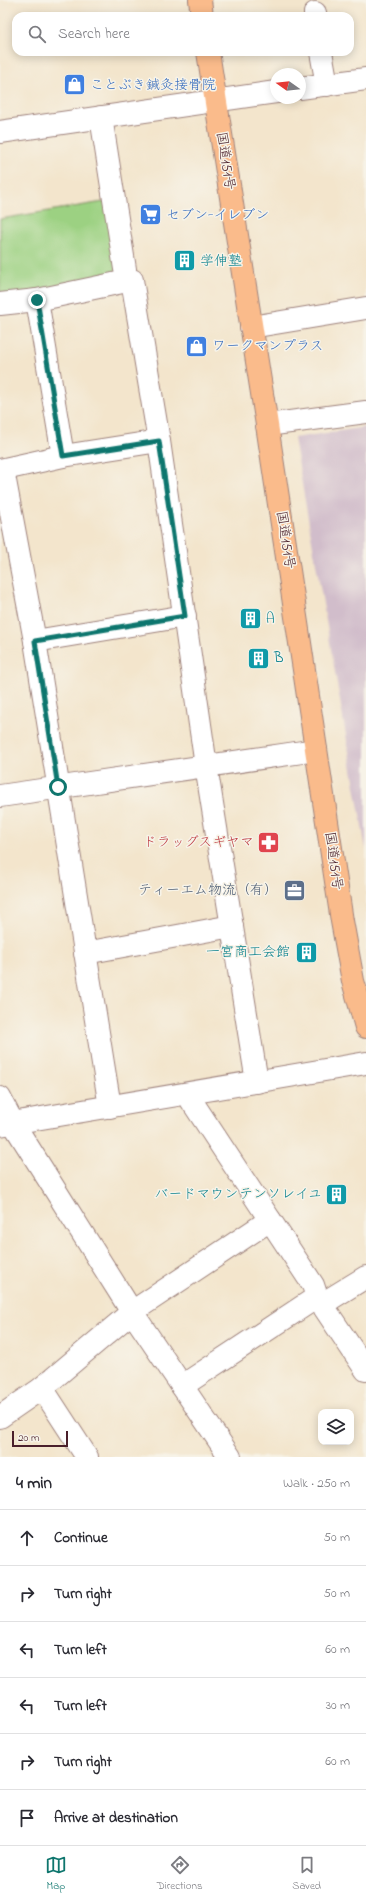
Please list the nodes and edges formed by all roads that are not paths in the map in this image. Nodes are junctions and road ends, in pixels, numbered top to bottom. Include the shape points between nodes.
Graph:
1 (200, 0) edge
2 (202, 12) edge
3 (209, 56) edge
4 (322, 56) edge
5 (366, 79) edge
6 (327, 85) junction
7 (306, 87) edge
8 (270, 93) edge
9 (216, 100) junction
10 (101, 117) junction
11 (0, 132) edge
12 (125, 269) dead end
13 (37, 300) junction
14 (0, 304) edge
15 (366, 308) edge
16 (251, 327) junction
17 (366, 412) edge
18 (267, 425) junction
19 (159, 441) junction
20 (63, 456) junction
21 (2, 470) edge
22 (185, 616) junction
23 (35, 641) junction
24 (316, 750) junction
25 (206, 766) junction
26 (58, 787) junction
27 (0, 796) edge
28 (232, 926) junction
29 (85, 953) junction
30 (366, 1027) edge
31 (366, 1063) edge
32 (257, 1082) junction
33 (187, 1094) junction
34 (0, 1098) edge
35 (110, 1107) junction
36 (7, 1124) edge
37 (270, 1220) junction
38 (366, 1276) edge
39 (319, 1301) junction
40 (132, 1312) junction
41 (366, 1370) edge
42 (182, 1386) junction
43 (42, 1388) junction
44 (0, 1417) edge
45 (87, 1457) edge
46 (230, 1457) edge

1 - 2 highway
3 - 9 highway, 国道151号
4 - 6 street
5 - 6 street
6 - 7 street
8 - 9 street
9 - 10 street
9 - 16 highway, 国道151号
10 - 11 street
10 - 12 street
13 - 14 street
13 - 19 street via 132,280
13 - 20 street
15 - 16 street
16 - 18 highway, 国道151号
17 - 18 street
18 - 24 highway, 国道151号
19 - 20 street
19 - 22 street
20 - 21 street
21 - 23 street
22 - 23 street
22 - 25 street
23 - 26 street
24 - 25 street
24 - 30 highway, 国道151号 via 342,921 353,981
25 - 26 street
25 - 28 street
26 - 27 street
26 - 29 street
28 - 29 street
28 - 32 street
29 - 35 street
31 - 32 street
32 - 33 street
33 - 35 street
33 - 37 street
34 - 36 street
35 - 36 street
36 - 40 street
37 - 39 street via 313,1285
37 - 40 street
38 - 39 street
39 - 41 street
39 - 42 street
40 - 42 street
40 - 43 street
42 - 46 street
43 - 44 street
43 - 45 street

